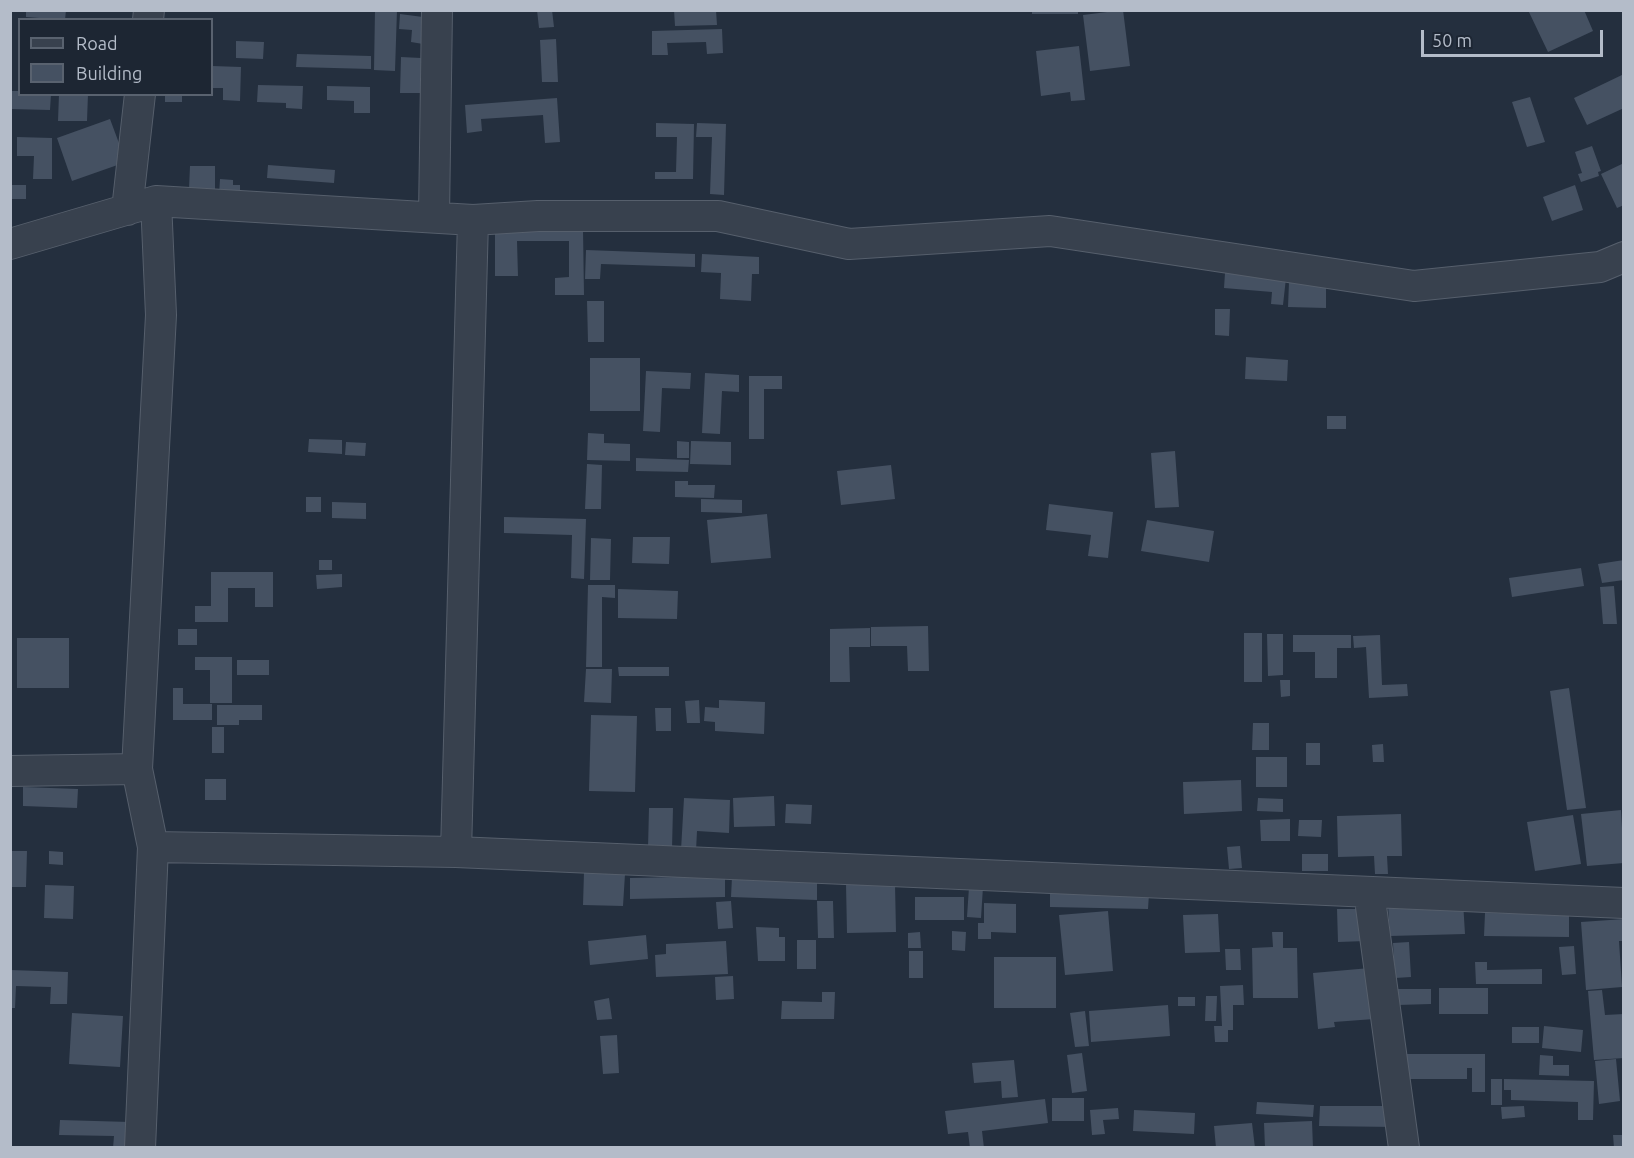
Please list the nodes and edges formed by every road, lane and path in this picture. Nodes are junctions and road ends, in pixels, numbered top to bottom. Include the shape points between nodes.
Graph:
1 (438, 10) edge
2 (140, 96) edge
3 (156, 201) junction
4 (127, 210) junction
5 (434, 216) junction
6 (473, 220) junction
7 (10, 244) edge
8 (1623, 257) edge
9 (137, 769) junction
10 (10, 771) edge
11 (153, 848) junction
12 (456, 852) junction
13 (1369, 892) junction
14 (1623, 903) edge
15 (140, 1148) edge
16 (1404, 1148) edge

1 - 5 street
2 - 4 street
3 - 4 street
3 - 5 street
3 - 9 street via 161,315
4 - 7 street
5 - 6 street
6 - 8 street via 718,216 849,244 1050,231 1414,286 1600,267
6 - 12 street
9 - 10 street
9 - 11 street
11 - 12 street
11 - 15 street
12 - 13 street
13 - 14 street
13 - 16 street

